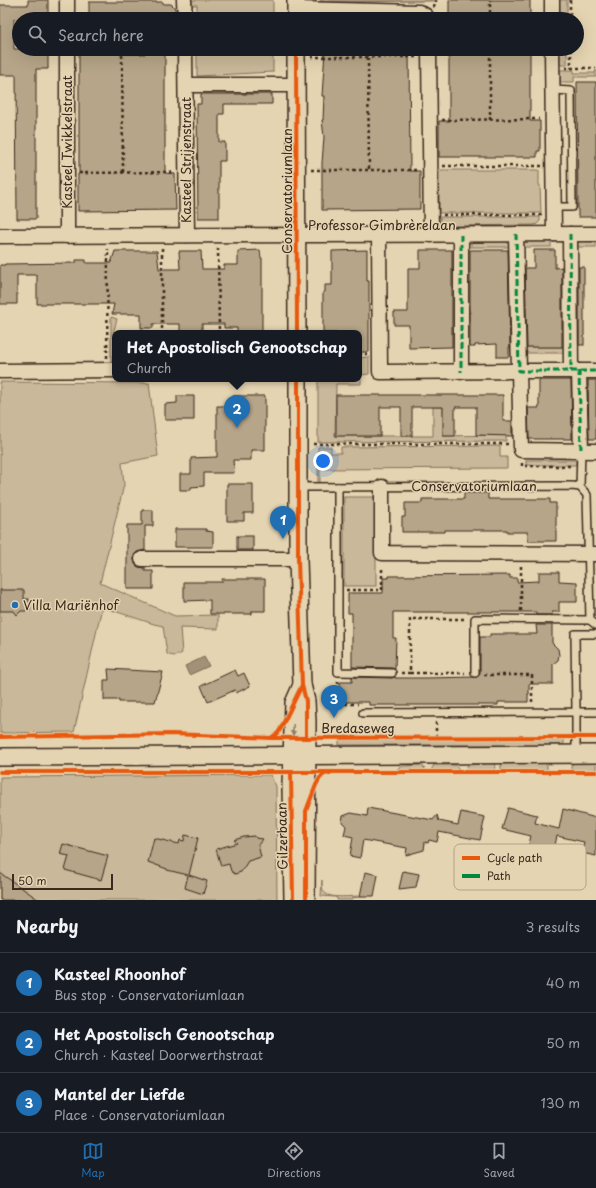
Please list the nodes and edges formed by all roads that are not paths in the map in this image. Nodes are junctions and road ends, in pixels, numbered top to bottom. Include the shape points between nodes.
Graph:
1 (67, 0) edge
2 (184, 0) edge
3 (552, 0) edge
4 (296, 9) edge
5 (67, 12) edge
6 (185, 12) edge
7 (419, 12) edge
8 (552, 12) edge
9 (67, 56) edge
10 (185, 56) edge
11 (296, 56) edge
12 (429, 56) edge
13 (552, 56) edge
14 (186, 85) junction
15 (296, 85) junction
16 (553, 90) junction
17 (554, 211) junction
18 (461, 234) junction
19 (516, 234) junction
20 (554, 234) junction
21 (570, 234) junction
22 (596, 234) edge
23 (187, 235) junction
24 (297, 235) junction
25 (379, 235) junction
26 (431, 235) junction
27 (0, 236) edge
28 (67, 236) junction
29 (297, 330) edge
30 (111, 370) edge
31 (0, 371) edge
32 (519, 371) junction
33 (575, 371) junction
34 (596, 371) edge
35 (461, 372) junction
36 (298, 382) edge
37 (581, 451) junction
38 (596, 451) edge
39 (298, 487) junction
40 (338, 487) junction
41 (382, 487) junction
42 (580, 487) junction
43 (592, 554) edge
44 (142, 559) dead end
45 (298, 559) junction
46 (593, 623) edge
47 (596, 634) edge
48 (392, 673) road end
49 (475, 673) road end
50 (576, 712) junction
51 (596, 712) edge
52 (363, 713) road end
53 (576, 754) junction
54 (596, 754) edge
55 (299, 756) junction
56 (0, 757) edge
57 (293, 900) edge
58 (306, 900) edge

1 - 5 street
2 - 6 street
3 - 8 street
4 - 7 street
9 - 28 street, Kasteel Twikkelstraat
10 - 14 street, Kasteel Strijenstraat
11 - 15 street, Conservatoriumlaan
12 - 26 street
13 - 16 street
14 - 15 street, Kasteel Strijenstraat
14 - 23 street, Kasteel Strijenstraat
15 - 24 street, Conservatoriumlaan
16 - 17 street
16 - 17 lane via 571,91 572,207
17 - 20 street
18 - 19 street, Professor Gimbrèrelaan
18 - 26 street, Professor Gimbrèrelaan
18 - 35 street
19 - 20 street, Professor Gimbrèrelaan
19 - 32 street
20 - 21 street, Professor Gimbrèrelaan
21 - 22 street, Professor Gimbrèrelaan
21 - 33 street
23 - 24 street, Professor Gimbrèrelaan
23 - 28 street, Professor Gimbrèrelaan
24 - 25 street, Professor Gimbrèrelaan
24 - 29 street, Conservatoriumlaan
25 - 26 street, Professor Gimbrèrelaan
25 - 35 street via 380,372
27 - 28 street, Professor Gimbrèrelaan
30 - 31 street
32 - 33 street
32 - 35 street
32 - 37 street via 520,450
33 - 34 street
33 - 37 street
36 - 39 street
37 - 38 street
37 - 42 lane
39 - 40 lane, Conservatoriumlaan
39 - 45 street
40 - 41 lane, Conservatoriumlaan
40 - 48 lane via 338,672
41 - 42 lane, Conservatoriumlaan
41 - 43 street via 382,554
42 - 43 lane via 587,495
43 - 46 lane
44 - 45 street
45 - 55 street via 302,685 306,701
46 - 49 lane via 475,619
47 - 50 lane via 575,634
50 - 51 lane
50 - 52 lane
50 - 53 lane
53 - 54 street, Bredaseweg
53 - 55 street, Bredaseweg
55 - 56 street, Bredaseweg
55 - 57 street, Gilzerbaan via 291,786
55 - 58 street, Gilzerbaan

